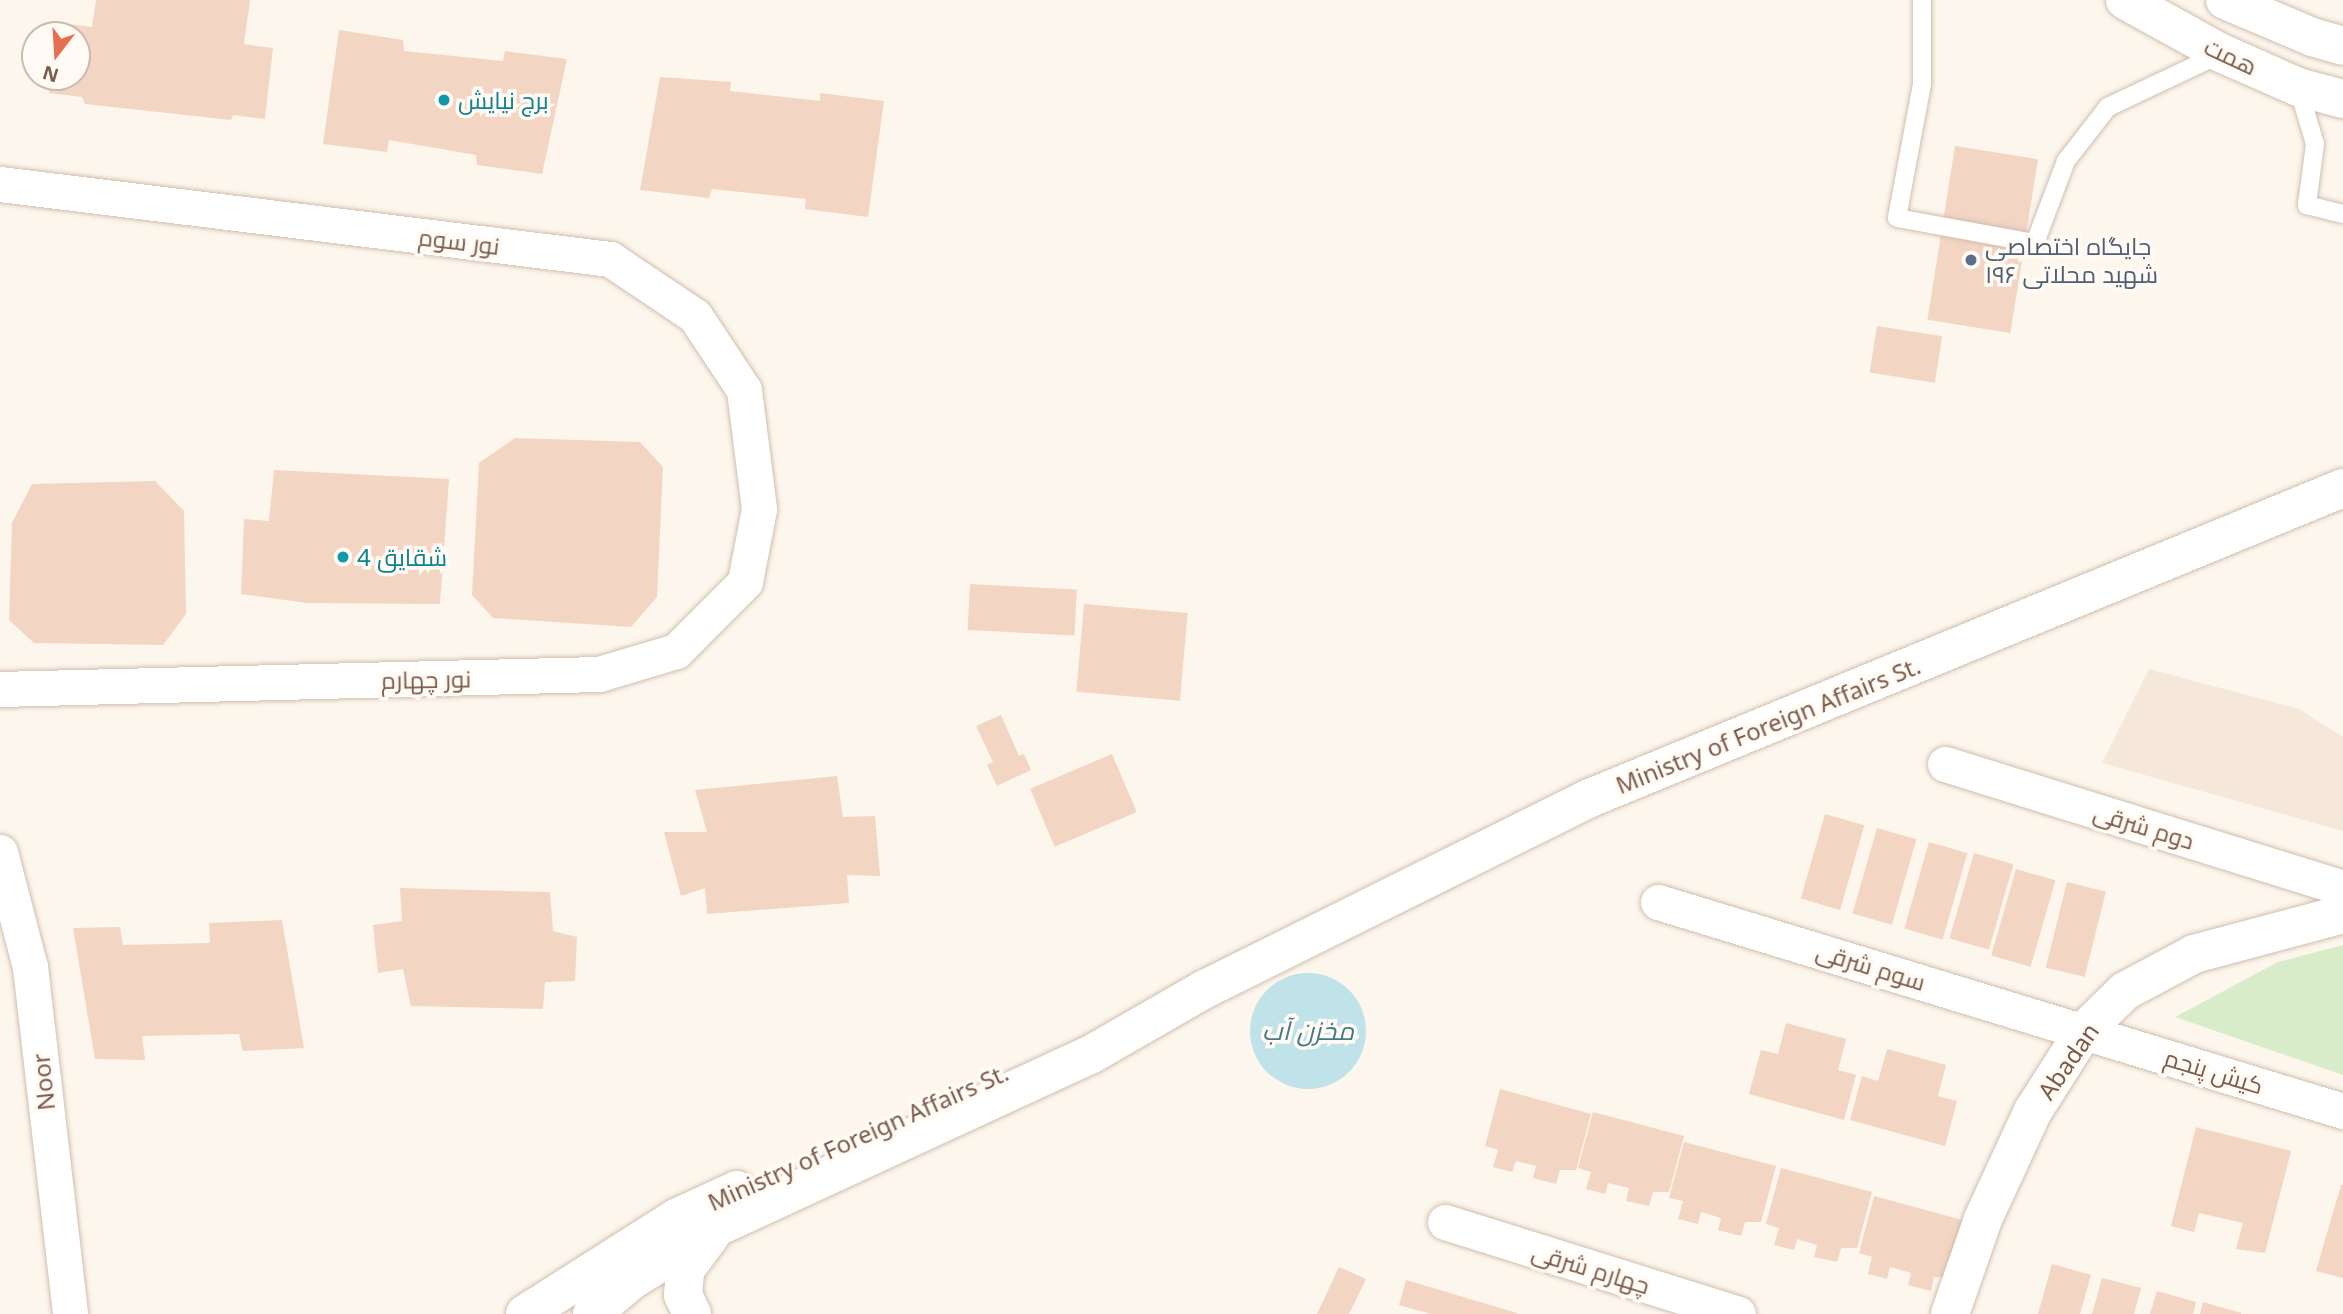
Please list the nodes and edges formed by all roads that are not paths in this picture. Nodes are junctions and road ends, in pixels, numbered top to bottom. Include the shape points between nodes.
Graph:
1 (1923, 0) edge
2 (2125, 0) edge
3 (2225, 0) edge
4 (2343, 46) edge
5 (2221, 53) junction
6 (2298, 87) junction
7 (2343, 99) edge
8 (0, 184) edge
9 (2343, 214) edge
10 (2343, 488) edge
11 (759, 509) joint
12 (0, 689) edge
13 (1945, 764) dead end
14 (0, 852) edge
15 (2343, 888) edge
16 (1658, 902) dead end
17 (2343, 914) edge
18 (1205, 989) junction
19 (2084, 1031) junction
20 (2343, 1111) edge
21 (1445, 1222) dead end
22 (717, 1227) junction
23 (70, 1314) edge
24 (525, 1314) edge
25 (592, 1314) edge
26 (692, 1314) edge
27 (1738, 1314) edge
28 (1950, 1314) edge

1 - 5 lane via 1922,84 1897,218 2035,243 2066,161 2108,107
2 - 5 main road, همت
3 - 4 main road, همت
5 - 6 main road, همت
6 - 7 main road, همت
6 - 9 lane via 2315,144 2307,205
8 - 11 street, نور سوم via 610,259 695,316 744,390
10 - 18 main road, Ministry of Foreign Affairs St. via 1590,798
11 - 12 street, نور چهارم via 745,582 676,651 599,674
13 - 15 street, دوم شرقی
14 - 23 street, Noor via 30,967
16 - 19 street, سوم شرقی
17 - 19 main road, Abadan via 2194,954 2125,991
18 - 22 main road, Ministry of Foreign Affairs St. via 1090,1055
18 - 24 main road, Ministry of Foreign Affairs St. via 1083,1037 676,1219
19 - 20 street, کیش پنجم
19 - 28 main road, Abadan via 2033,1111 1983,1219
21 - 27 street, چهارم شرقی
22 - 25 main road, Ministry of Foreign Affairs St. via 632,1280
22 - 26 main road via 685,1270 683,1295

